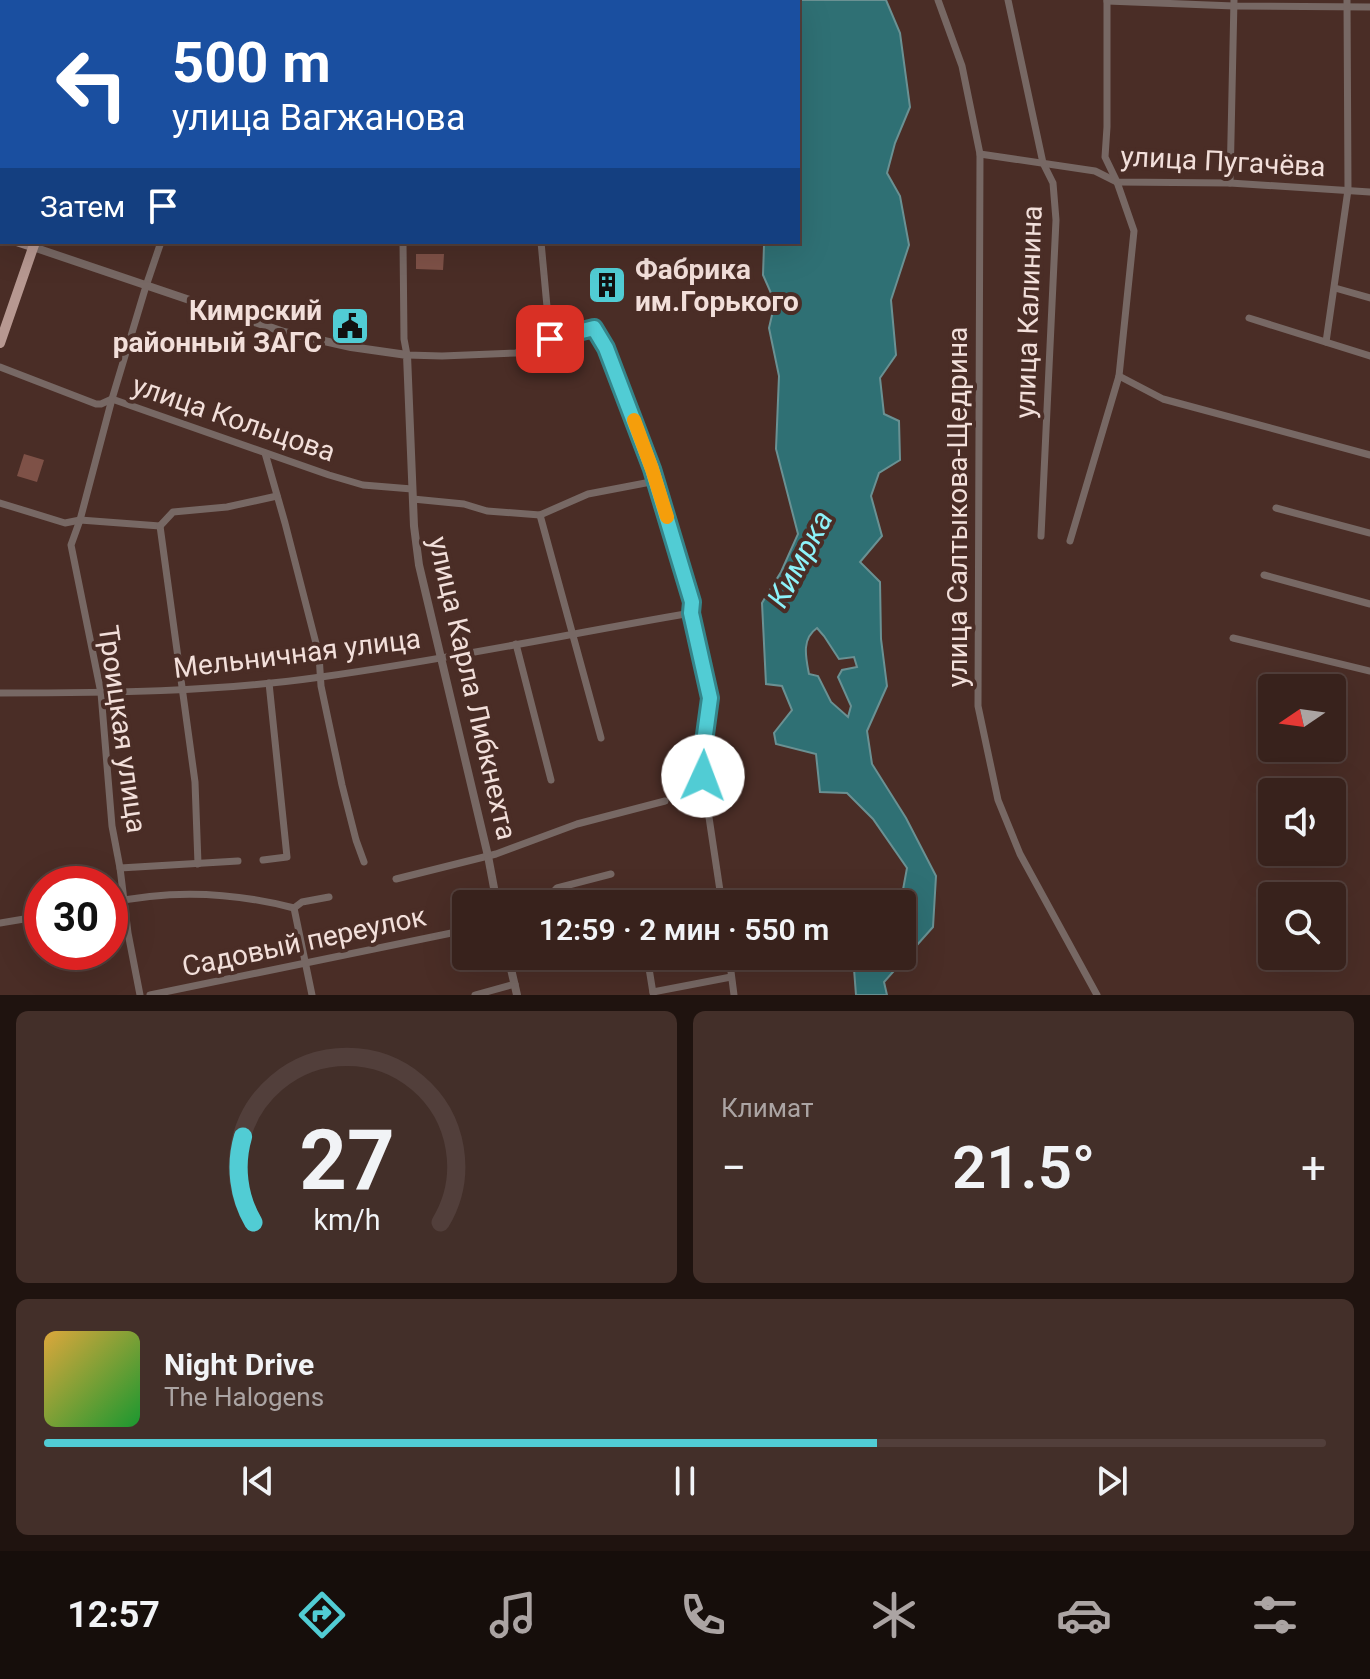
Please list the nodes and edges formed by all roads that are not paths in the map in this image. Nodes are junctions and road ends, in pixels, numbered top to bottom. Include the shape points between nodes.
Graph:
1 (938, 0) edge
2 (1008, 0) edge
3 (1107, 0) edge
4 (1234, 3) edge
5 (1347, 3) edge
6 (1370, 7) edge
7 (980, 154) junction
8 (1043, 163) junction
9 (1117, 182) junction
10 (1230, 183) junction
11 (1348, 190) junction
12 (1370, 192) edge
13 (160, 244) edge
14 (403, 244) edge
15 (541, 244) edge
16 (34, 245) edge
17 (146, 286) junction
18 (1335, 288) junction
19 (1370, 298) edge
20 (1249, 318) dead end
21 (550, 339) junction
22 (1326, 342) junction
23 (0, 343) edge
24 (407, 355) junction
25 (1370, 356) edge
26 (0, 367) edge
27 (1119, 376) junction
28 (112, 399) junction
29 (265, 453) junction
30 (1370, 455) edge
31 (656, 481) junction
32 (412, 489) junction
33 (277, 496) junction
34 (413, 499) junction
35 (0, 503) edge
36 (1276, 508) dead end
37 (540, 515) junction
38 (80, 520) junction
39 (160, 526) junction
40 (1370, 533) edge
41 (1041, 536) dead end
42 (1070, 541) dead end
43 (1264, 575) dead end
44 (1370, 604) edge
45 (691, 613) junction
46 (572, 633) junction
47 (1233, 638) dead end
48 (516, 644) junction
49 (441, 658) junction
50 (1370, 671) edge
51 (321, 677) junction
52 (269, 683) junction
53 (183, 690) junction
54 (0, 693) edge
55 (101, 693) junction
56 (601, 738) dead end
57 (551, 780) dead end
58 (665, 801) dead end
59 (488, 856) junction
60 (263, 860) dead end
61 (238, 861) dead end
62 (364, 862) dead end
63 (198, 864) junction
64 (120, 866) edge
65 (128, 868) edge
66 (611, 874) dead end
67 (396, 879) dead end
68 (494, 890) edge
69 (555, 890) edge
70 (720, 890) edge
71 (329, 897) dead end
72 (128, 899) edge
73 (294, 908) junction
74 (24, 919) edge
75 (0, 923) edge
76 (128, 933) edge
77 (452, 933) edge
78 (307, 963) junction
79 (512, 970) edge
80 (649, 970) edge
81 (730, 970) edge
82 (731, 977) junction
83 (515, 984) junction
84 (653, 993) edge
85 (140, 995) edge
86 (150, 995) edge
87 (312, 995) edge
88 (475, 995) edge
89 (517, 995) edge
90 (734, 995) edge
91 (1097, 995) edge

1 - 7 street, улица Салтыкова-Щедрина via 962,66
2 - 8 street, улица Калинина
3 - 4 street
3 - 9 street via 1105,157
4 - 5 street
4 - 10 street
5 - 6 street
5 - 11 street
7 - 8 street, улица Пугачёва
7 - 91 street, улица Салтыкова-Щедрина via 978,706 998,800 1020,854
8 - 9 street, улица Пугачёва via 1095,171
8 - 41 street, улица Калинина via 1053,183 1056,220
9 - 10 street, улица Пугачёва
9 - 27 street via 1134,231
10 - 11 street, улица Пугачёва
11 - 12 street, улица Пугачёва
11 - 18 street
13 - 17 street, Троицкая улица
14 - 24 street, улица Карла Либкнехта
15 - 21 street
16 - 17 street
16 - 23 main road
17 - 24 street via 284,332
17 - 28 street, Троицкая улица
18 - 19 street
18 - 22 street
20 - 22 street
21 - 24 street via 516,353
21 - 31 street via 594,328
22 - 25 street
24 - 32 street, улица Карла Либкнехта
26 - 28 street, улица Кольцова via 96,404
27 - 30 street via 1163,399
27 - 42 street
28 - 29 street, улица Кольцова
28 - 38 street, Троицкая улица
29 - 32 street, улица Кольцова via 363,485
29 - 33 street
31 - 37 street via 588,494
31 - 45 street
32 - 34 street, улица Карла Либкнехта
33 - 39 street via 173,512
33 - 51 street
34 - 37 street
34 - 49 street, улица Карла Либкнехта via 419,565
35 - 38 street via 65,523
36 - 40 street
37 - 46 street
38 - 39 street
38 - 55 street, Троицкая улица via 71,545
39 - 53 street
43 - 44 street
45 - 46 street, Мельничная улица
45 - 70 street via 710,698 701,764
46 - 48 street, Мельничная улица
46 - 56 street
47 - 50 street
48 - 49 street, Мельничная улица
48 - 57 street
49 - 51 street, Мельничная улица
49 - 59 street, улица Карла Либкнехта
51 - 52 street, Мельничная улица
51 - 62 street
52 - 53 street, Мельничная улица
52 - 60 street via 287,857
53 - 55 street, Мельничная улица
53 - 63 street via 195,782
54 - 55 street, Мельничная улица
55 - 64 street, Троицкая улица
58 - 59 street via 577,824
59 - 67 street
59 - 68 street, улица Карла Либкнехта
61 - 63 street
63 - 65 street
66 - 69 street
71 - 73 street
72 - 73 street via 190,893 256,898
73 - 78 street
74 - 75 street
76 - 85 street, Троицкая улица
77 - 78 street, Садовый переулок
78 - 86 street, Садовый переулок
78 - 87 street
79 - 83 street
80 - 84 street
81 - 82 street
82 - 84 street
82 - 90 street
83 - 88 street
83 - 89 street

